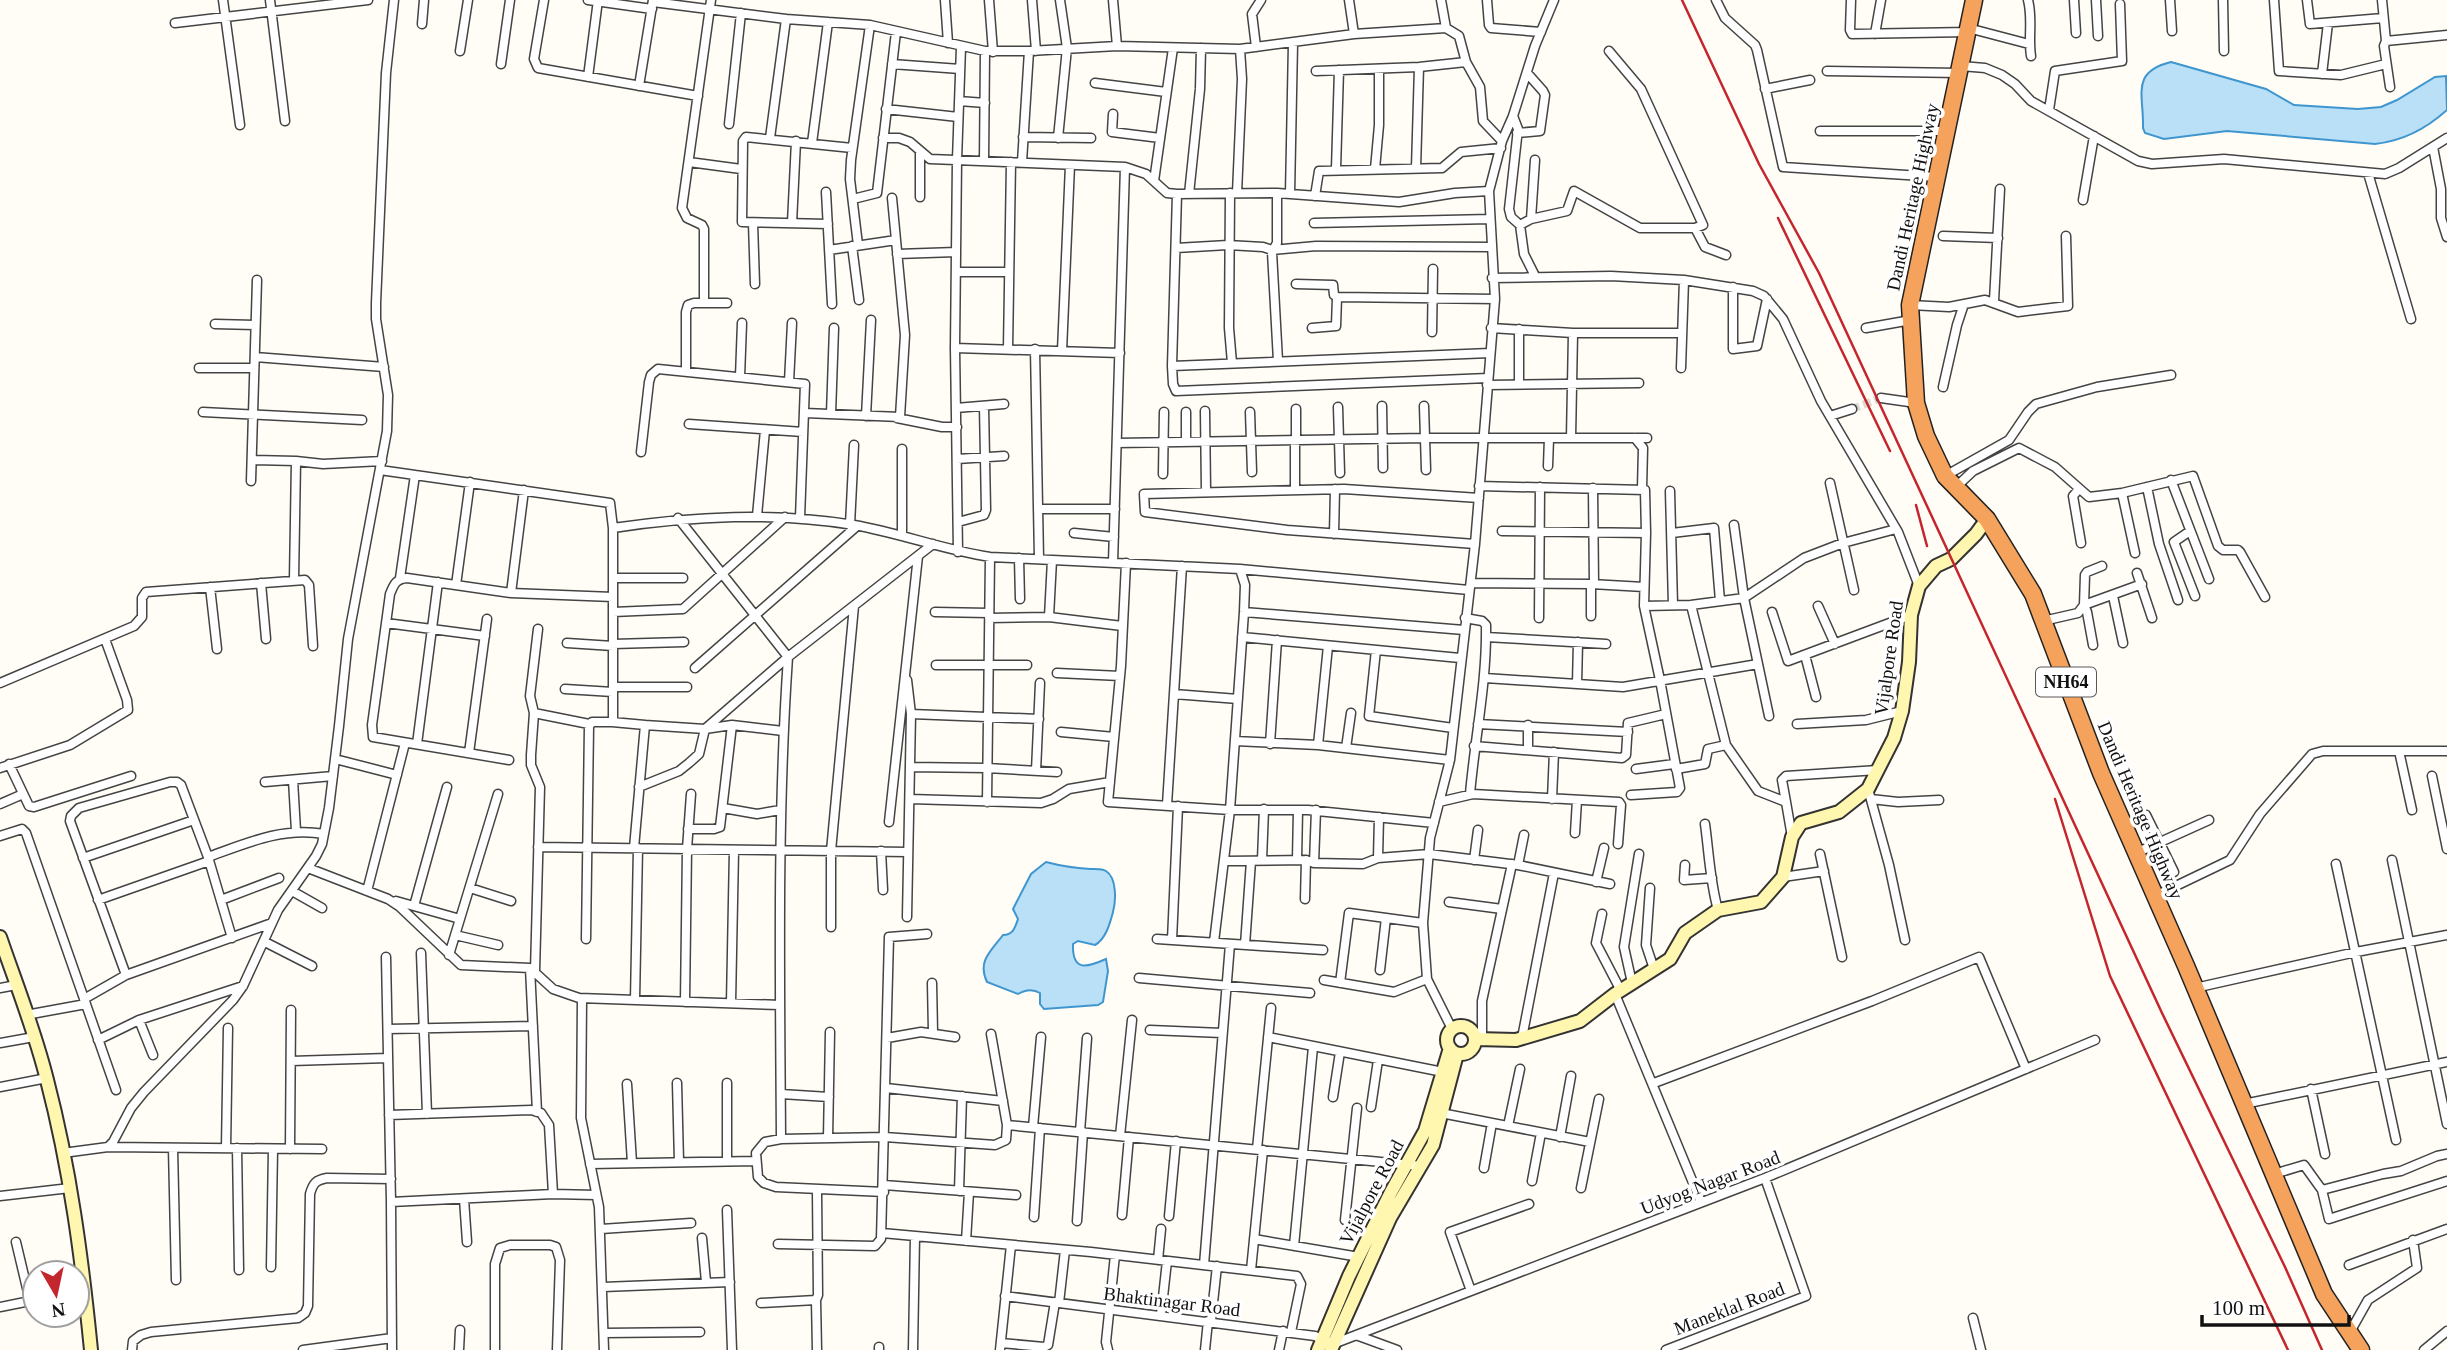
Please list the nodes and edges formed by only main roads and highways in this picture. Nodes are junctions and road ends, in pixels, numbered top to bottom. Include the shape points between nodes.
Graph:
1 (1974, 0) edge
2 (1987, 519) junction
3 (0, 937) edge
4 (4, 962) edge
5 (1479, 1039) junction
6 (1453, 1051) junction
7 (78, 1259) edge
8 (87, 1329) edge
9 (1326, 1346) edge
10 (91, 1350) edge
11 (2361, 1350) edge

1 - 2 highway, Dandi Heritage Highway / NH64 via 1911,313 1916,403 1926,436 1950,482
2 - 5 main road, Vijalpore Road via 1968,543 1936,566 1919,586 1911,615 1902,711 1869,794 1839,812 1801,824 1792,836 1783,877 1761,902 1718,910 1685,933 1670,959 1580,1021 1516,1040
2 - 11 highway, Dandi Heritage Highway / NH64 via 2033,594 2101,774 2324,1294
3 - 4 main road
4 - 7 main road via 47,1078 70,1188
5 - 6 main road via 1470,1051
5 - 6 main road, Vijalpore Road via 1469,1028 1452,1029 1447,1040
6 - 9 main road, Vijalpore Road via 1425,1131 1359,1257
6 - 9 main road, Vijalpore Road via 1433,1145 1390,1218
8 - 10 main road

